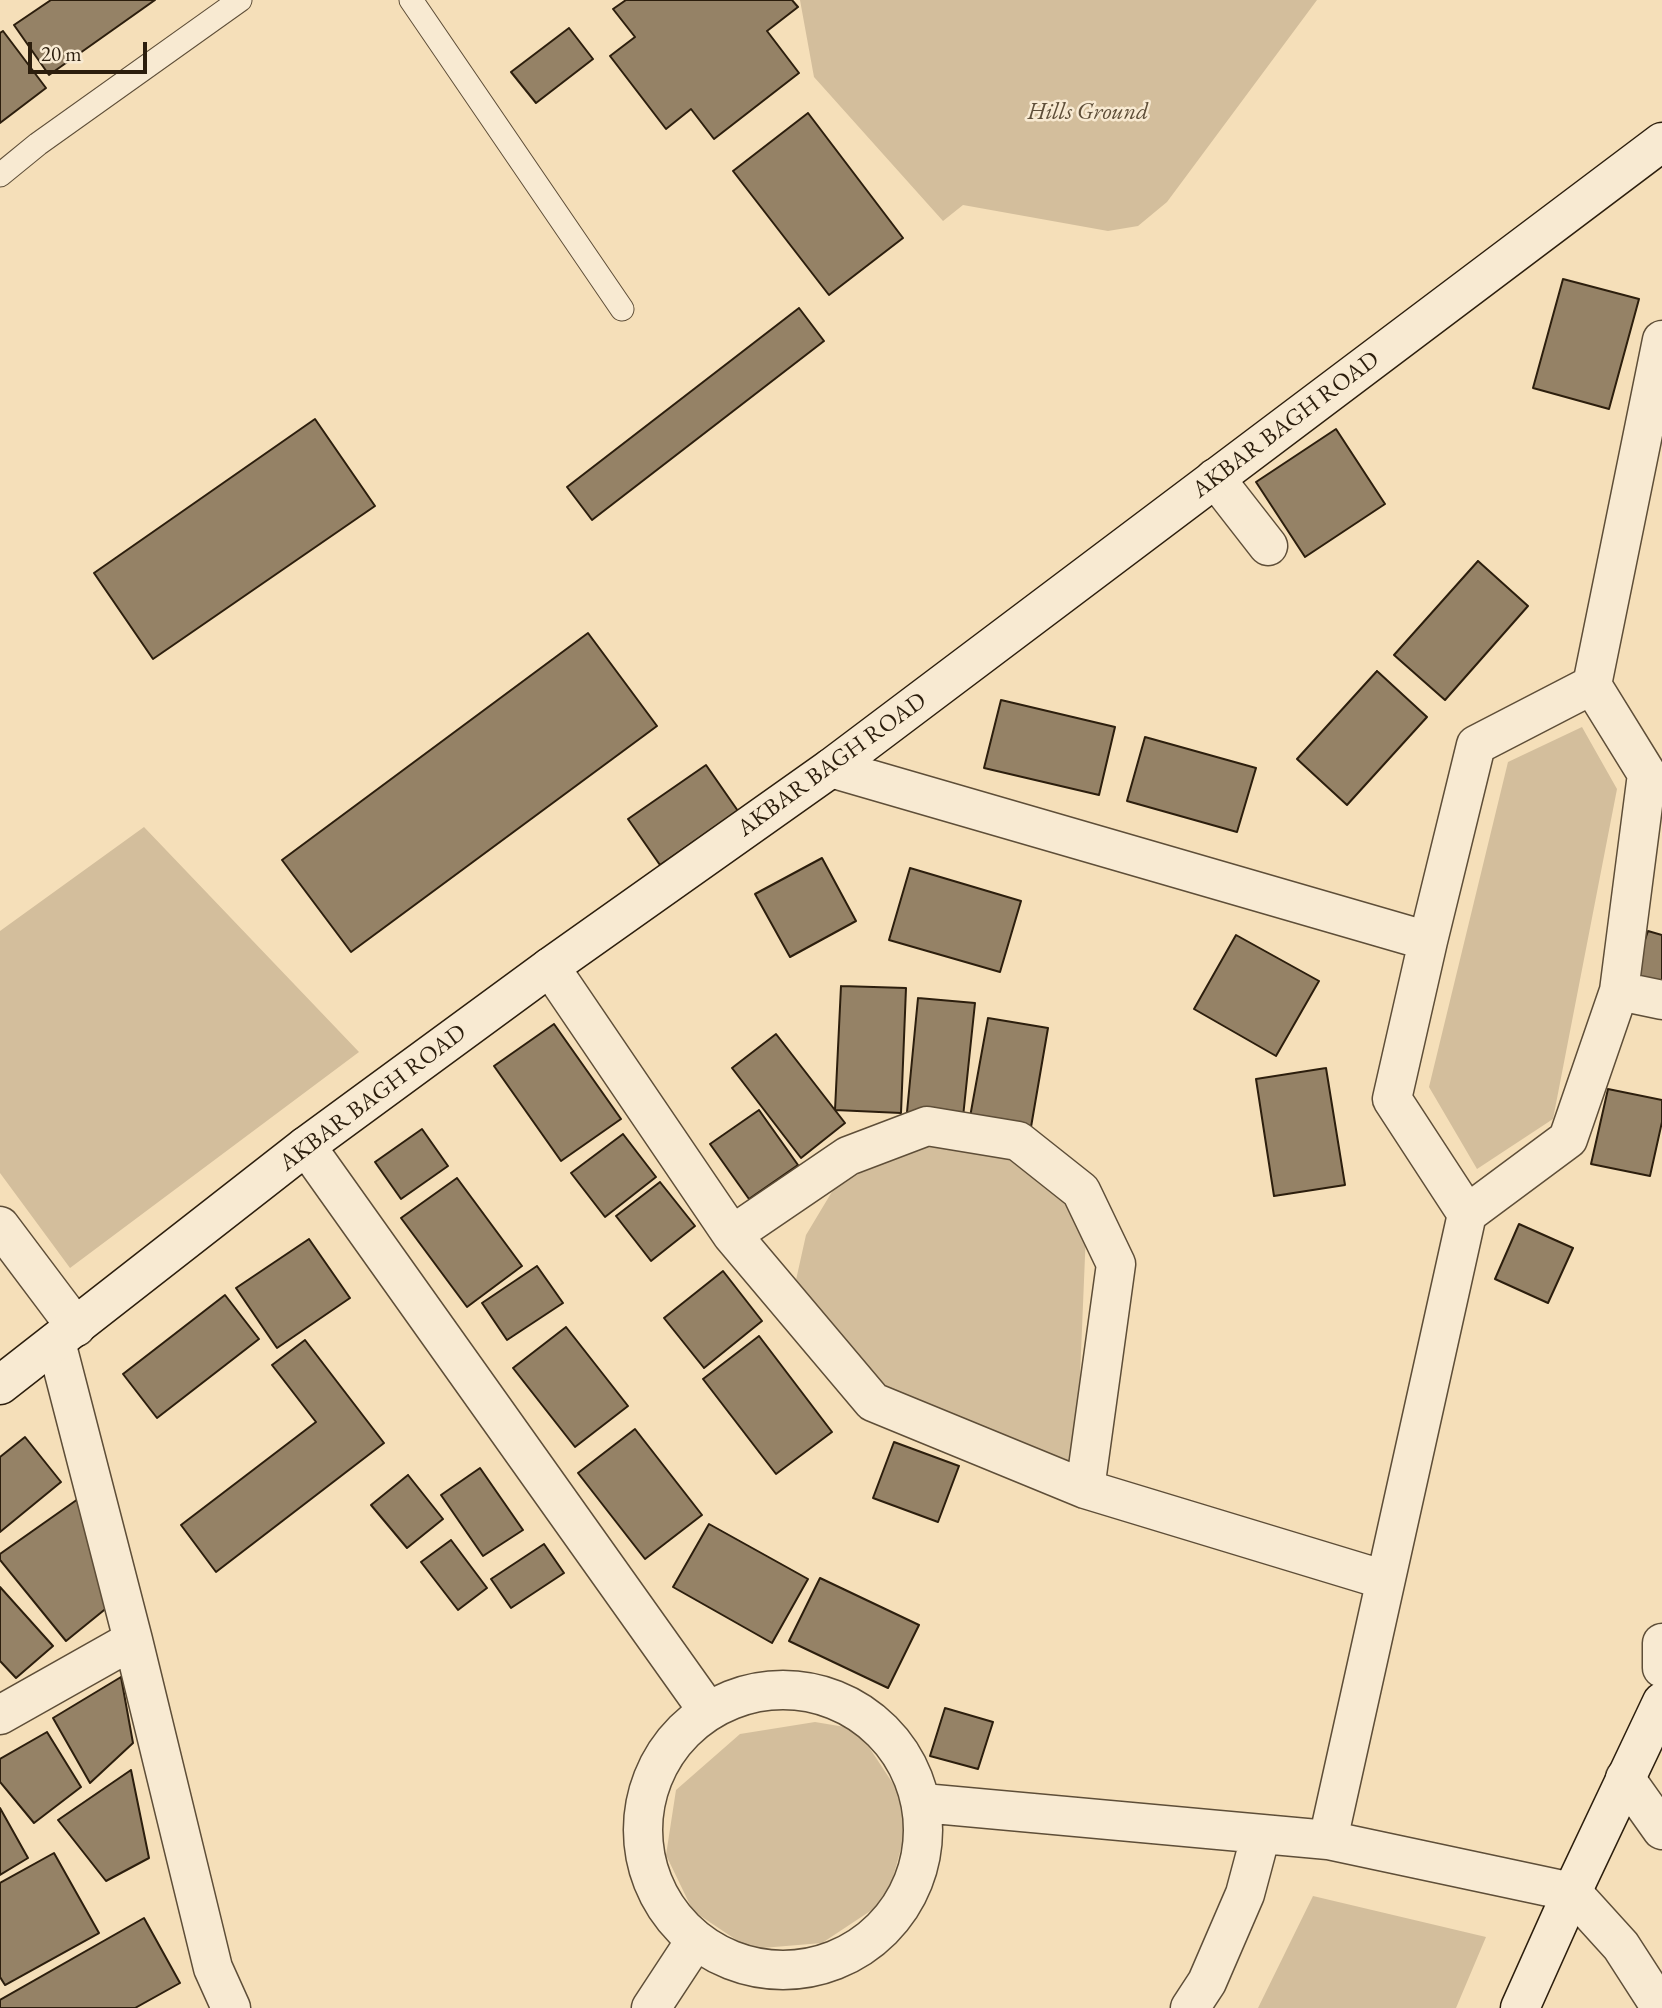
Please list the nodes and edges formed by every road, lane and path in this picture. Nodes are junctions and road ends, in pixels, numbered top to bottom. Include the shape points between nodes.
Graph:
1 (240, 0) edge
2 (411, 0) edge
3 (1662, 142) edge
4 (0, 175) edge
5 (622, 309) dead end
6 (1662, 340) edge
7 (1215, 478) junction
8 (1268, 546) dead end
9 (1592, 685) junction
10 (831, 768) junction
11 (1428, 941) junction
12 (550, 967) junction
13 (1619, 991) junction
14 (1662, 1000) edge
15 (306, 1146) junction
16 (1467, 1214) junction
17 (0, 1226) edge
18 (732, 1235) junction
19 (66, 1334) junction
20 (0, 1385) edge
21 (1085, 1489) junction
22 (1385, 1580) junction
23 (133, 1640) junction
24 (1662, 1643) edge
25 (1662, 1668) edge
26 (1662, 1702) edge
27 (708, 1711) junction
28 (0, 1715) edge
29 (1625, 1779) junction
30 (923, 1804) junction
31 (1662, 1830) edge
32 (1261, 1833) junction
33 (1328, 1840) junction
34 (1572, 1892) junction
35 (695, 1941) junction
36 (231, 2008) edge
37 (651, 2008) edge
38 (1190, 2008) edge
39 (1520, 2008) edge
40 (1661, 2008) edge

1 - 4 lane
2 - 5 lane
3 - 7 street, AKBAR BAGH ROAD
6 - 9 street
7 - 8 street
7 - 10 street, AKBAR BAGH ROAD
9 - 11 street via 1476,745
9 - 13 street via 1647,774
10 - 11 street
10 - 12 street, AKBAR BAGH ROAD
11 - 16 street via 1392,1099
12 - 15 street, AKBAR BAGH ROAD
12 - 18 street
13 - 14 street
13 - 16 street via 1568,1139
15 - 19 street, AKBAR BAGH ROAD
15 - 27 street
16 - 22 street
17 - 19 street
18 - 21 street via 873,1402
18 - 21 street via 848,1157 927,1126 1018,1141 1082,1191 1116,1264
19 - 20 street, AKBAR BAGH ROAD
19 - 23 street
21 - 22 street
22 - 33 street
23 - 28 street
23 - 36 street via 213,1968
24 - 25 street
26 - 29 street
27 - 30 street via 753,1692 818,1693 863,1712 886,1731 913,1773
27 - 35 street via 674,1741 650,1784 641,1832 645,1859 662,1904
29 - 31 street
29 - 34 street
30 - 32 street
30 - 35 street via 923,1853 901,1909 866,1945 809,1969 760,1970
32 - 33 street
32 - 38 street via 1245,1894 1207,1982
33 - 34 street
34 - 39 street
34 - 40 street via 1621,1945
35 - 37 street

